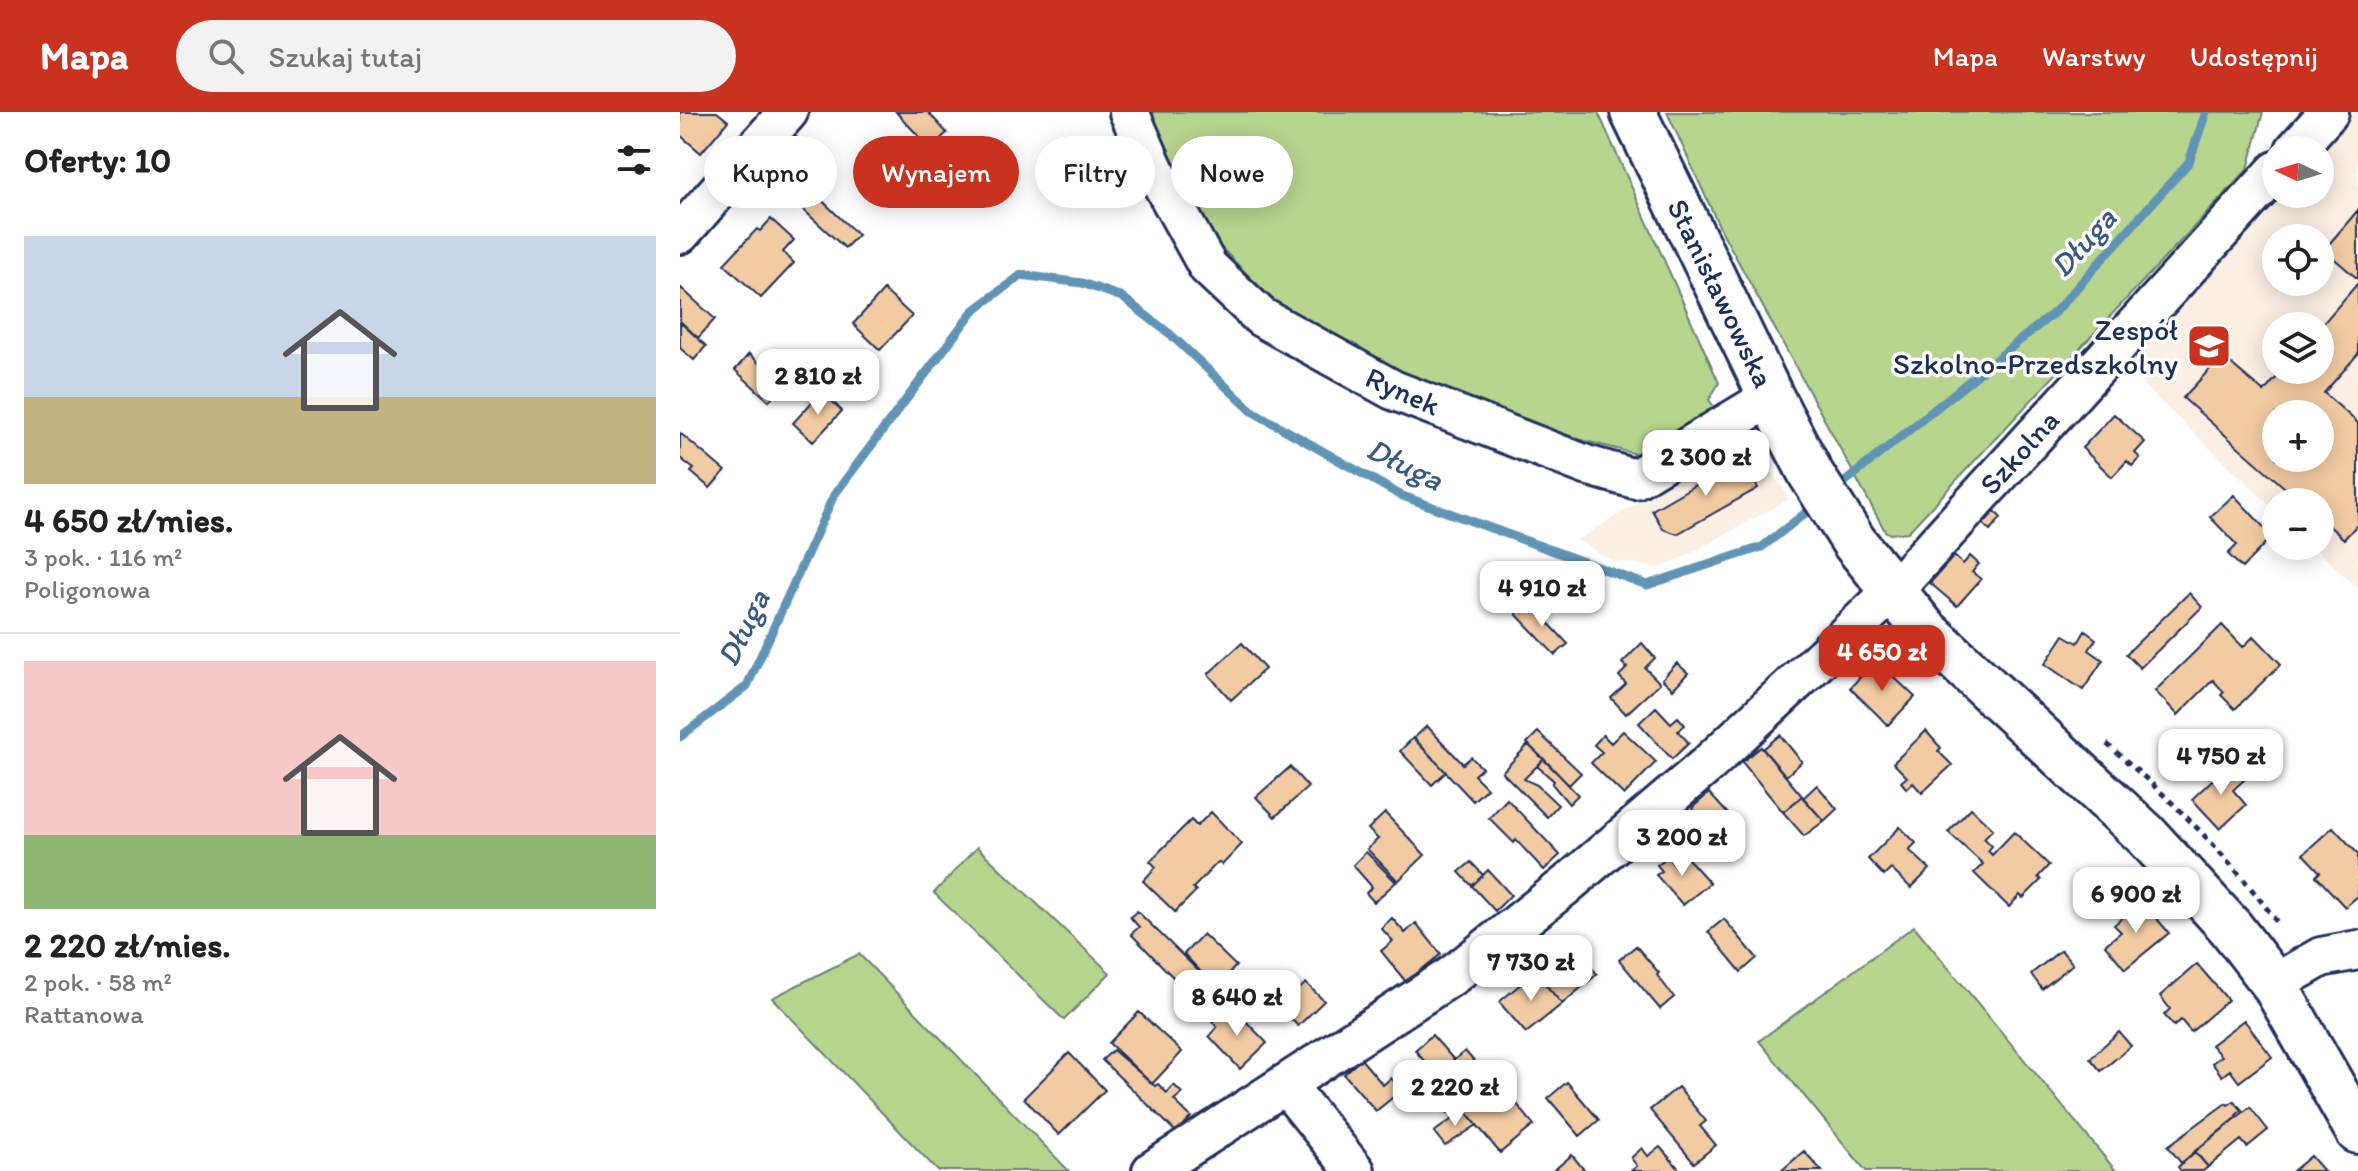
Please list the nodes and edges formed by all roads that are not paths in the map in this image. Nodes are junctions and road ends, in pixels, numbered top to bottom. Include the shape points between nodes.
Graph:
1 (788, 112) edge
2 (1129, 112) edge
3 (1633, 112) edge
4 (2329, 112) edge
5 (2308, 136) edge
6 (2262, 186) edge
7 (680, 234) edge
8 (1771, 397) junction
9 (1892, 592) junction
10 (2358, 950) edge
11 (2274, 984) junction
12 (1285, 1084) junction
13 (2358, 1131) edge
14 (1152, 1171) edge
15 (1355, 1171) edge

1 - 7 street
2 - 8 street, Rynek via 1208,267 1261,317 1393,390 1635,479
3 - 8 main road, Stanisławowska
4 - 5 street
6 - 9 street, Szkolna
8 - 9 main road, Stanisławowska via 1811,474
9 - 11 main road, Stanisławowska via 1924,629 2146,835
9 - 12 street, Szkolna via 1706,766 1565,886 1453,975
10 - 11 street via 2321,957
11 - 13 main road, Stanisławowska
12 - 14 street, Szkolna
12 - 15 street

